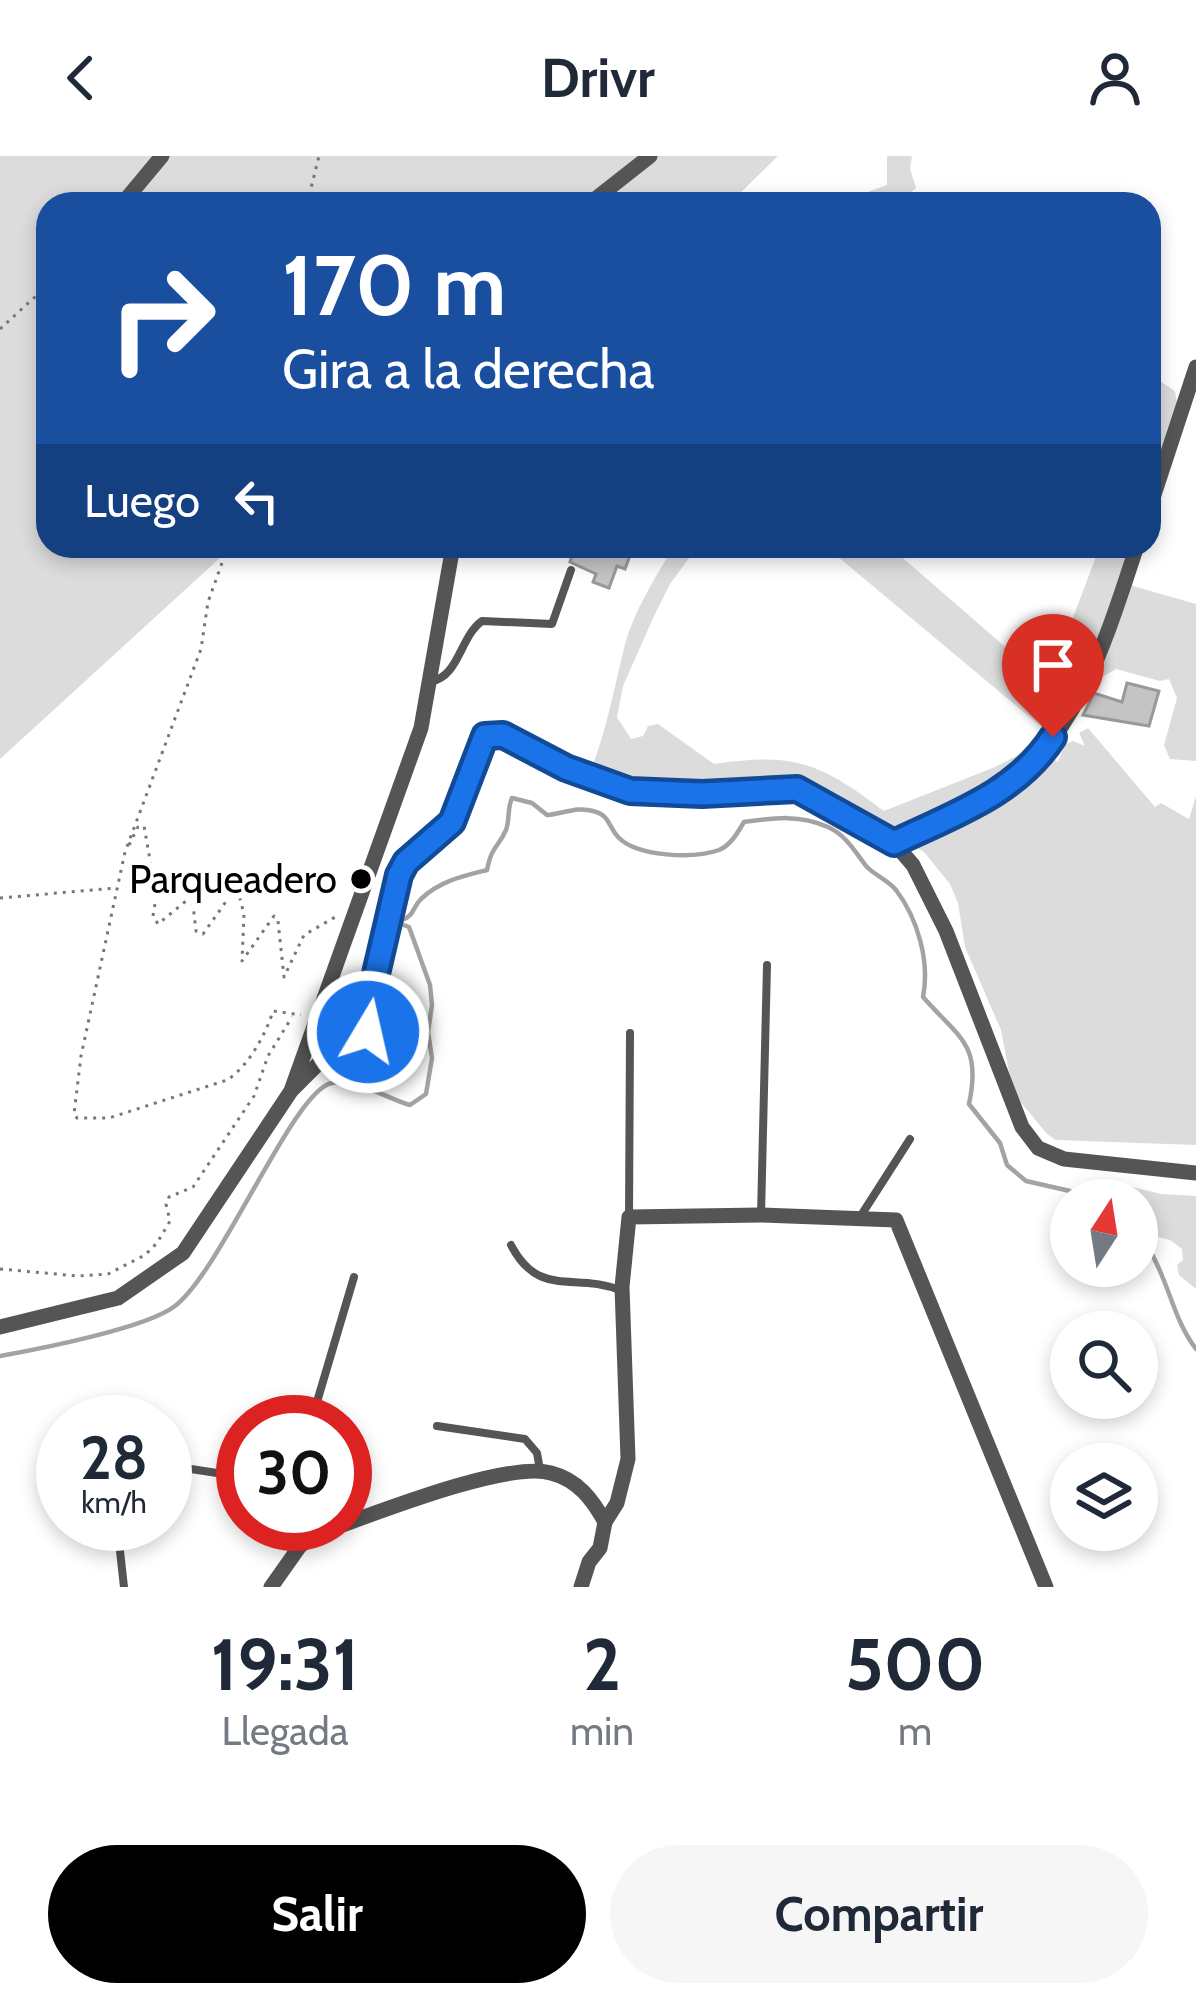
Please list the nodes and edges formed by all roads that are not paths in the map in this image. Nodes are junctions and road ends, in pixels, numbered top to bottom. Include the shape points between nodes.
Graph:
1 (162, 156) edge
2 (650, 156) edge
3 (132, 192) edge
4 (605, 192) edge
5 (1196, 367) edge
6 (1161, 473) edge
7 (451, 558) edge
8 (1133, 558) edge
9 (571, 570) dead end
10 (430, 682) junction
11 (894, 843) junction
12 (767, 965) dead end
13 (630, 1033) dead end
14 (291, 1090) junction
15 (910, 1139) dead end
16 (1196, 1173) edge
17 (761, 1215) junction
18 (860, 1216) junction
19 (628, 1217) junction
20 (511, 1245) dead end
21 (354, 1277) dead end
22 (622, 1291) junction
23 (0, 1327) edge
24 (318, 1395) edge
25 (436, 1426) dead end
26 (541, 1471) junction
27 (605, 1522) junction
28 (120, 1551) edge
29 (124, 1587) edge
30 (271, 1587) edge
31 (581, 1587) edge
32 (1046, 1587) edge

1 - 3 street
2 - 4 street
5 - 6 street
7 - 10 street
8 - 11 street via 1093,671 1038,761 999,792
9 - 10 lane via 552,624 482,620 450,672
10 - 14 street via 421,728
11 - 14 street via 797,789 630,791 503,735 485,736 452,822 399,875 368,1032
11 - 16 street via 946,932 1022,1127 1038,1148 1064,1159
12 - 17 lane
13 - 19 lane
14 - 23 street via 183,1253 118,1298
15 - 18 lane
17 - 18 street
17 - 19 street
18 - 32 street via 889,1216 901,1227
19 - 22 street
20 - 22 lane via 539,1279
21 - 24 lane
22 - 27 street via 628,1459
25 - 26 lane via 525,1439
26 - 27 street via 572,1481
26 - 30 street via 442,1490 315,1535
27 - 31 street
28 - 29 lane

